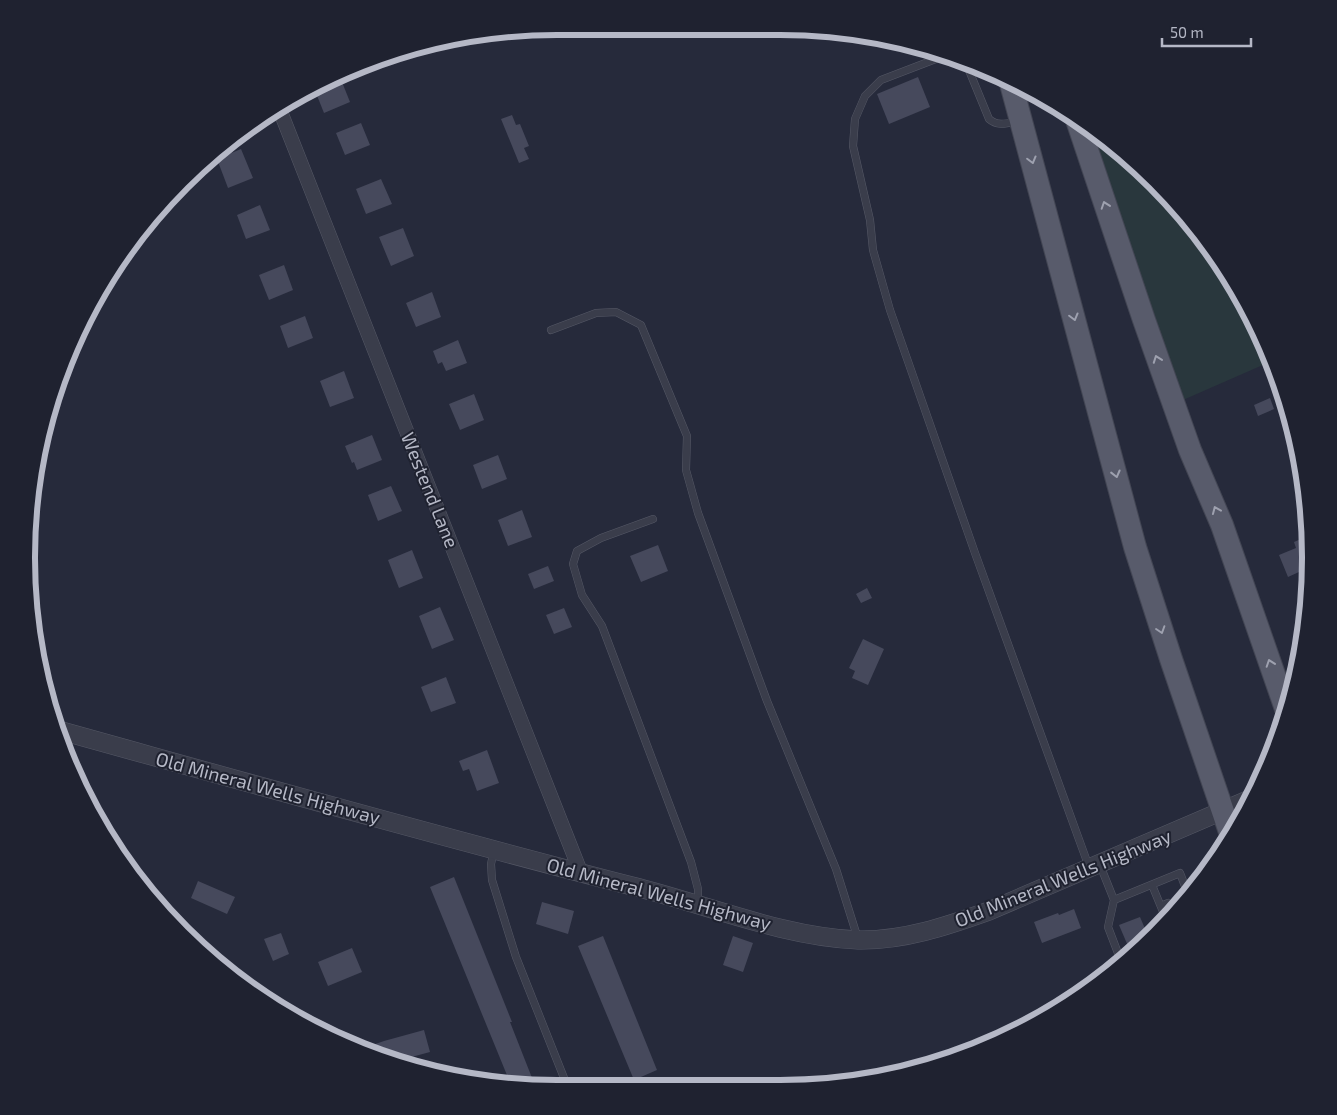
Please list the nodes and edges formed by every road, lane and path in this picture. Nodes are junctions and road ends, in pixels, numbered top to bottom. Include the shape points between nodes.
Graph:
1 (936, 59) edge
2 (969, 71) edge
3 (1013, 90) edge
4 (281, 114) edge
5 (1021, 121) junction
6 (1080, 130) edge
7 (551, 330) dead end
8 (653, 519) dead end
9 (1282, 699) edge
10 (66, 732) edge
11 (1240, 804) edge
12 (1223, 812) junction
13 (1228, 826) edge
14 (494, 850) junction
15 (1094, 865) junction
16 (581, 873) junction
17 (1152, 885) junction
18 (1183, 889) edge
19 (1114, 900) junction
20 (1168, 903) dead end
21 (698, 904) junction
22 (1161, 906) junction
23 (1163, 912) edge
24 (858, 940) junction
25 (1119, 955) edge
26 (565, 1080) edge

1 - 15 lane via 881,80 864,96 855,118 853,146 870,220 873,250 890,310 979,562
2 - 5 lane via 989,119 1001,124
3 - 5 main road
4 - 16 street, Westend Lane
5 -> 12 main road via 1135,547
9 -> 6 main road via 1222,525 1190,450 1147,330
7 - 24 lane via 596,313 616,312 641,324 687,436 686,470 698,513 767,701 836,869
8 - 21 lane via 601,538 577,551 573,564 582,595 602,626 688,853 698,889
10 - 14 street, Old Mineral Wells Highway
11 - 12 street, Old Mineral Wells Highway
12 - 13 main road
12 - 15 street, Old Mineral Wells Highway
14 - 16 street, Old Mineral Wells Highway
14 - 26 lane via 492,880 516,957
15 - 19 lane
15 - 24 street, Old Mineral Wells Highway via 947,926 903,937
16 - 21 street, Old Mineral Wells Highway
17 - 18 lane via 1180,874
17 - 19 lane
17 - 22 lane
19 - 25 lane via 1108,927
20 - 22 lane
21 - 24 street, Old Mineral Wells Highway via 801,933
22 - 23 lane

